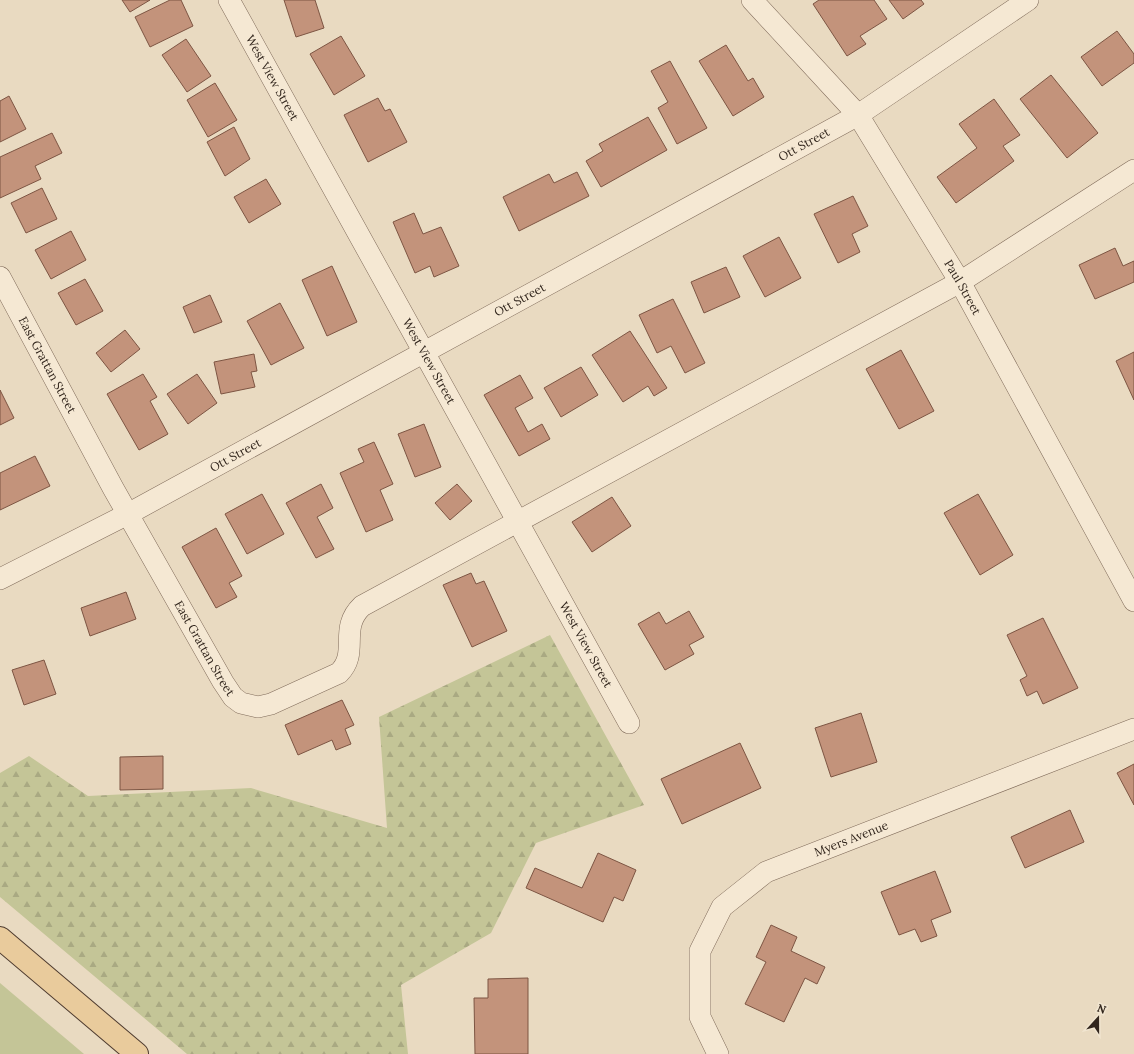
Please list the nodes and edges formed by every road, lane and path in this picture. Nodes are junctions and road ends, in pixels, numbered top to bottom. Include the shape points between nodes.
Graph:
1 (229, 0) edge
2 (752, 0) edge
3 (1028, 0) edge
4 (858, 115) junction
5 (1134, 170) edge
6 (0, 277) edge
7 (960, 282) junction
8 (424, 352) junction
9 (128, 514) junction
10 (518, 522) junction
11 (0, 579) edge
12 (1134, 601) edge
13 (629, 723) dead end
14 (1134, 729) edge
15 (0, 938) edge
16 (137, 1054) edge
17 (718, 1054) edge

1 - 8 street, West View Street
2 - 4 street, Paul Street
3 - 4 street, Ott Street
4 - 7 street, Paul Street
4 - 8 street, Ott Street
5 - 7 street, East Grattan Street
6 - 9 street, East Grattan Street
7 - 10 street, East Grattan Street
7 - 12 street, Paul Street
8 - 9 street, Ott Street
8 - 10 street, West View Street
9 - 10 street, East Grattan Street via 230,692 241,703 258,708 339,673 349,656 351,621 362,606
9 - 11 street, Ott Street
10 - 13 street, West View Street
14 - 17 street, Myers Avenue via 766,872 722,907 700,951 700,1017
15 - 16 main road

